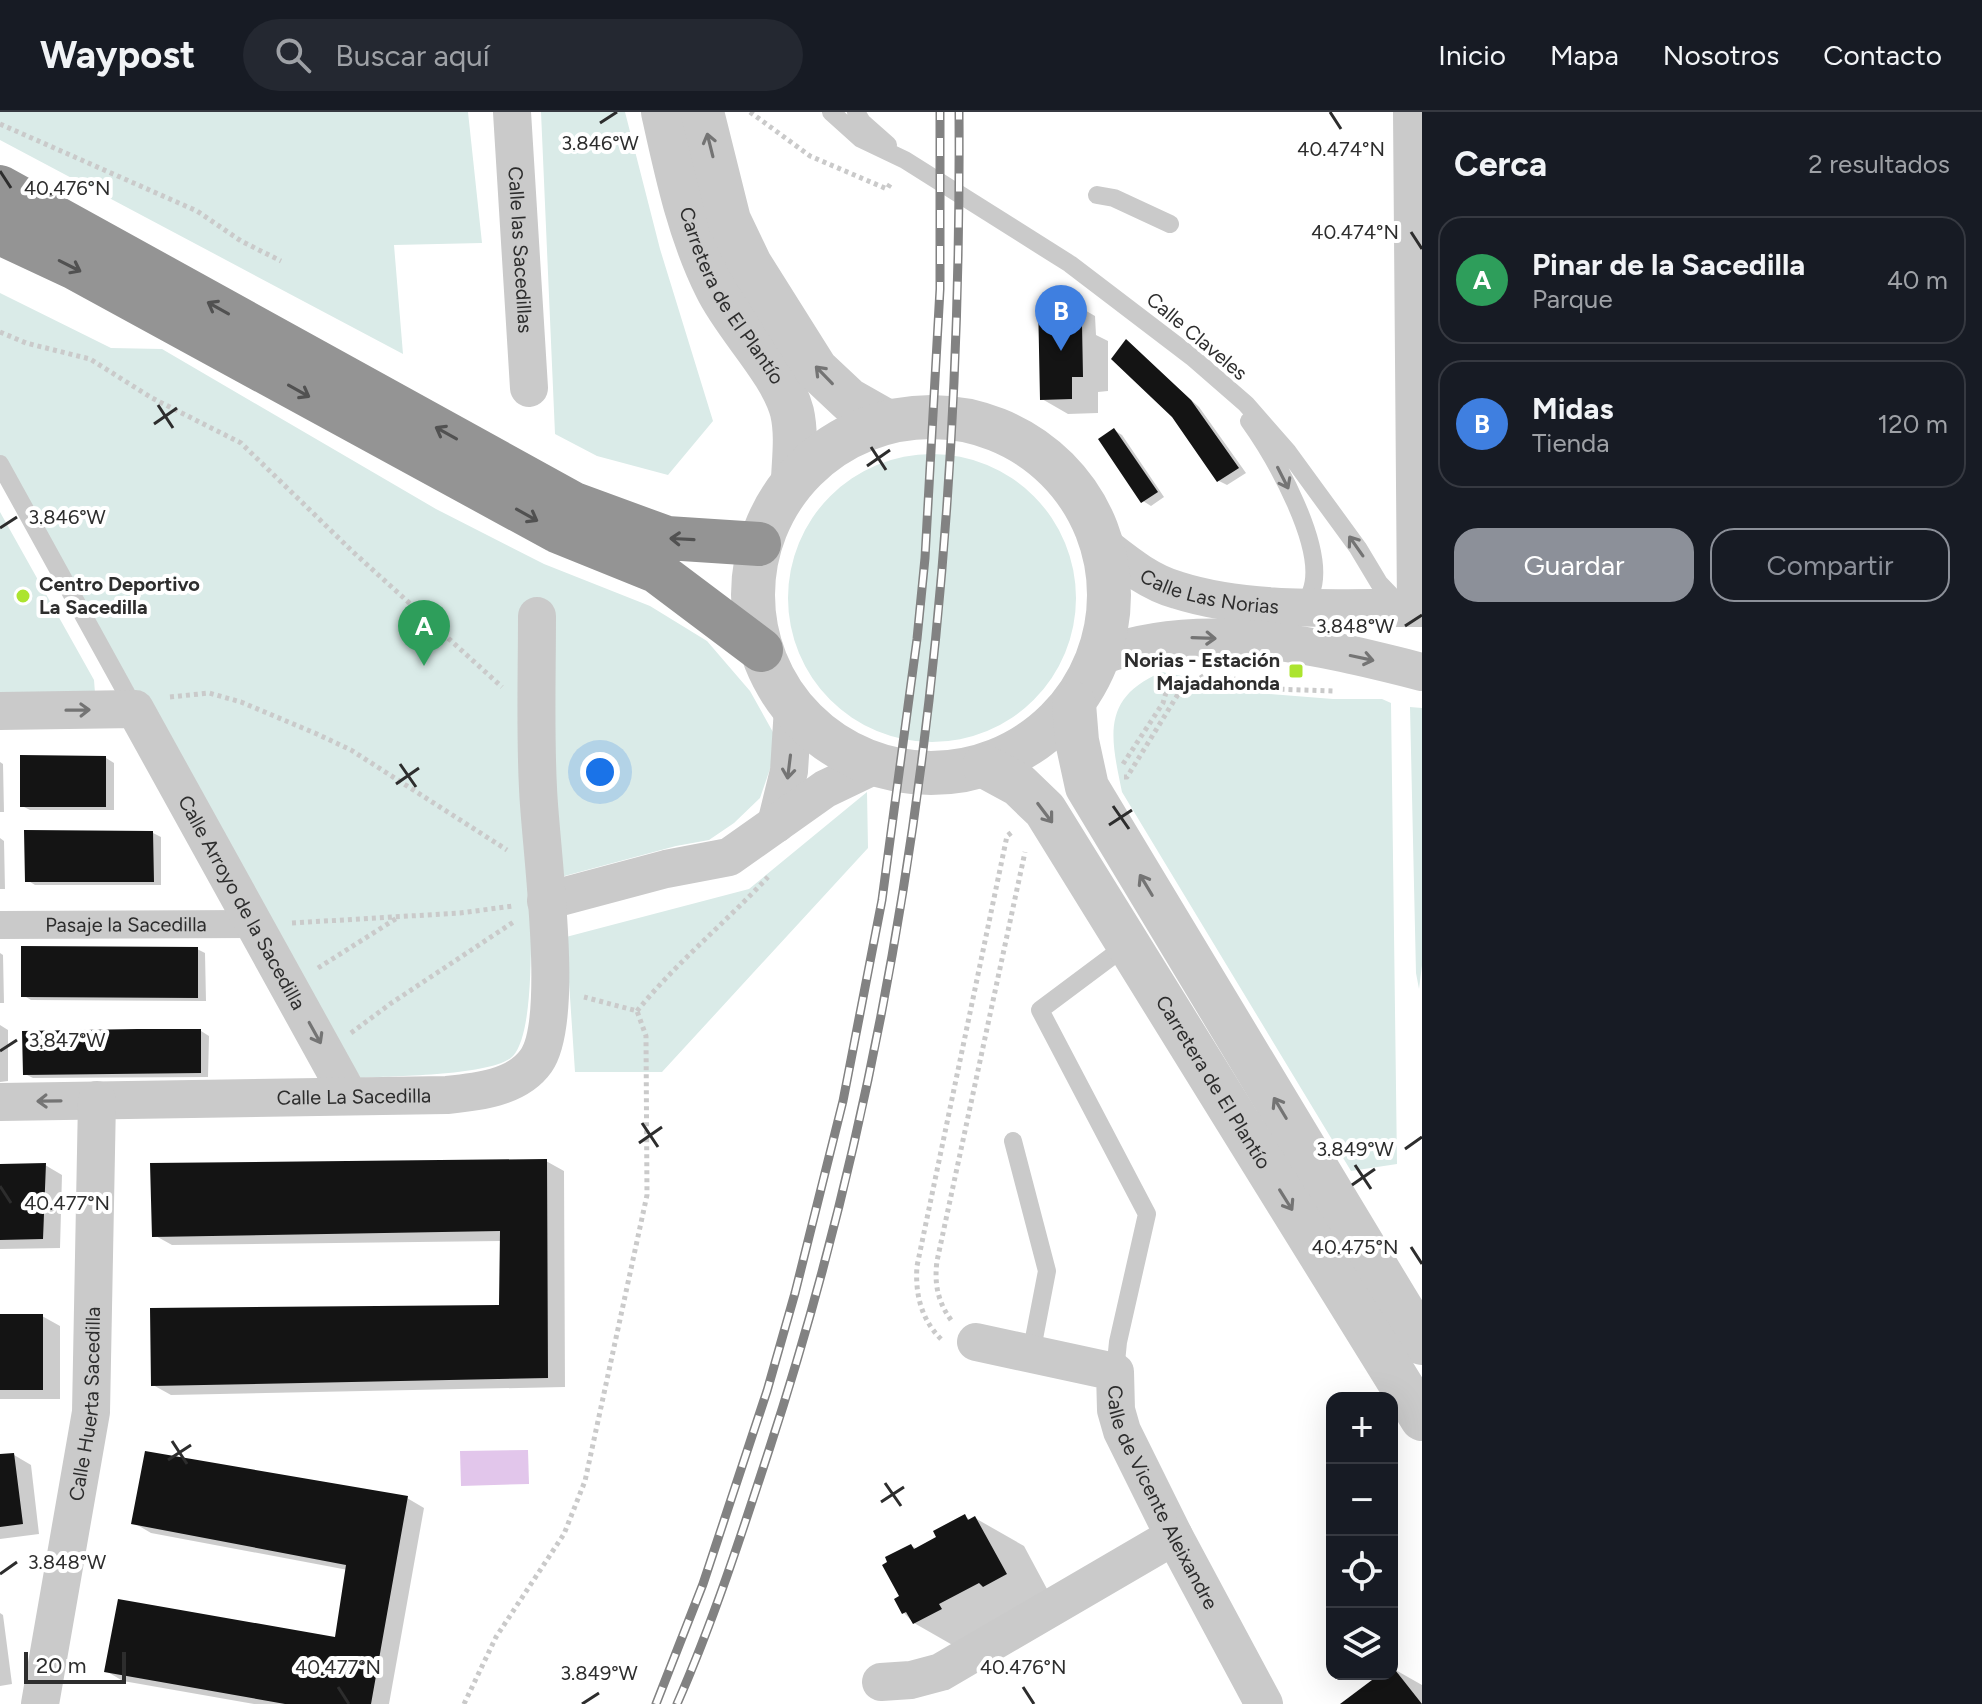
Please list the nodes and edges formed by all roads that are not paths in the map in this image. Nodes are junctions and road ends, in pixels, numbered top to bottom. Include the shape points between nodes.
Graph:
1 (512, 112) edge
2 (663, 112) edge
3 (702, 112) edge
4 (831, 112) edge
5 (856, 112) edge
6 (1412, 112) edge
7 (905, 160) junction
8 (0, 187) edge
9 (1097, 195) dead end
10 (1170, 224) dead end
11 (0, 233) edge
12 (529, 388) dead end
13 (1227, 389) junction
14 (886, 421) junction
15 (0, 464) edge
16 (793, 479) junction
17 (759, 544) junction
18 (1104, 546) junction
19 (1301, 607) junction
20 (1413, 608) edge
21 (537, 616) dead end
22 (761, 650) junction
23 (1101, 656) junction
24 (1417, 672) edge
25 (1074, 704) junction
26 (793, 708) junction
27 (135, 709) junction
28 (0, 711) edge
29 (875, 765) junction
30 (984, 766) junction
31 (784, 818) junction
32 (545, 885) junction
33 (254, 924) junction
34 (0, 925) edge
35 (1127, 945) junction
36 (349, 1096) junction
37 (97, 1100) junction
38 (0, 1102) edge
39 (1013, 1141) dead end
40 (976, 1342) road end
41 (1422, 1343) edge
42 (1031, 1354) junction
43 (1115, 1372) junction
44 (1422, 1419) edge
45 (1174, 1536) junction
46 (881, 1682) dead end
47 (40, 1704) edge
48 (1264, 1704) edge

1 - 12 street, Calle las Sacedillas
2 - 16 street, Carretera de El Plantío via 694,234 716,289 791,410
14 -> 3 street, Carretera de El Plantío via 849,400 816,369 750,264 729,220
4 - 7 lane via 861,139
5 - 7 lane
6 - 20 street
7 - 13 lane, Calle Claveles via 1085,275
17 -> 8 highway via 667,538 574,504
9 - 10 lane
11 -> 22 highway via 73,267 557,531 656,571
13 -> 19 lane via 1277,465 1307,535 1314,576
20 -> 13 lane, Calle Claveles via 1379,583 1288,452
14 - 16 street via 835,443
14 - 18 street via 941,415 996,427 1044,454 1081,495
15 - 27 lane, Calle Arroyo de la Sacedilla
16 - 17 street
17 - 22 street via 752,597
18 - 19 street, Calle Las Norias via 1137,572 1177,590
18 - 23 street via 1111,601
19 - 20 street, Calle Las Norias
21 - 32 street, Calle La Sacedilla via 538,787
22 - 26 street
23 -> 24 street, Calle Las Norias via 1174,637 1301,646
23 - 25 street
25 - 30 street via 1034,742
41 -> 25 street via 1087,787
26 - 29 street via 830,743
26 -> 31 street
28 -> 27 street
27 - 33 street, Calle Arroyo de la Sacedilla
29 - 30 street via 930,774
29 - 31 street via 825,789
30 -> 35 street, Carretera de El Plantío via 1019,785 1045,810
31 - 32 street via 729,857
32 - 36 street, Calle La Sacedilla via 550,987 548,1030 537,1060 492,1089
33 - 34 street, Pasaje la Sacedilla
33 -> 36 street, Calle Arroyo de la Sacedilla
35 - 43 lane via 1040,1010 1147,1214
35 -> 44 street, Carretera de El Plantío
36 - 37 street, Calle La Sacedilla
37 -> 38 street, Calle La Sacedilla
37 - 47 street, Calle Huerta Sacedilla via 91,1412
39 - 42 lane via 1047,1271
40 - 42 street, Calle de Vicente Aleixandre
42 - 43 street, Calle de Vicente Aleixandre
43 - 45 street, Calle de Vicente Aleixandre via 1122,1431
45 - 46 street via 941,1672
45 - 48 street, Calle de Vicente Aleixandre

